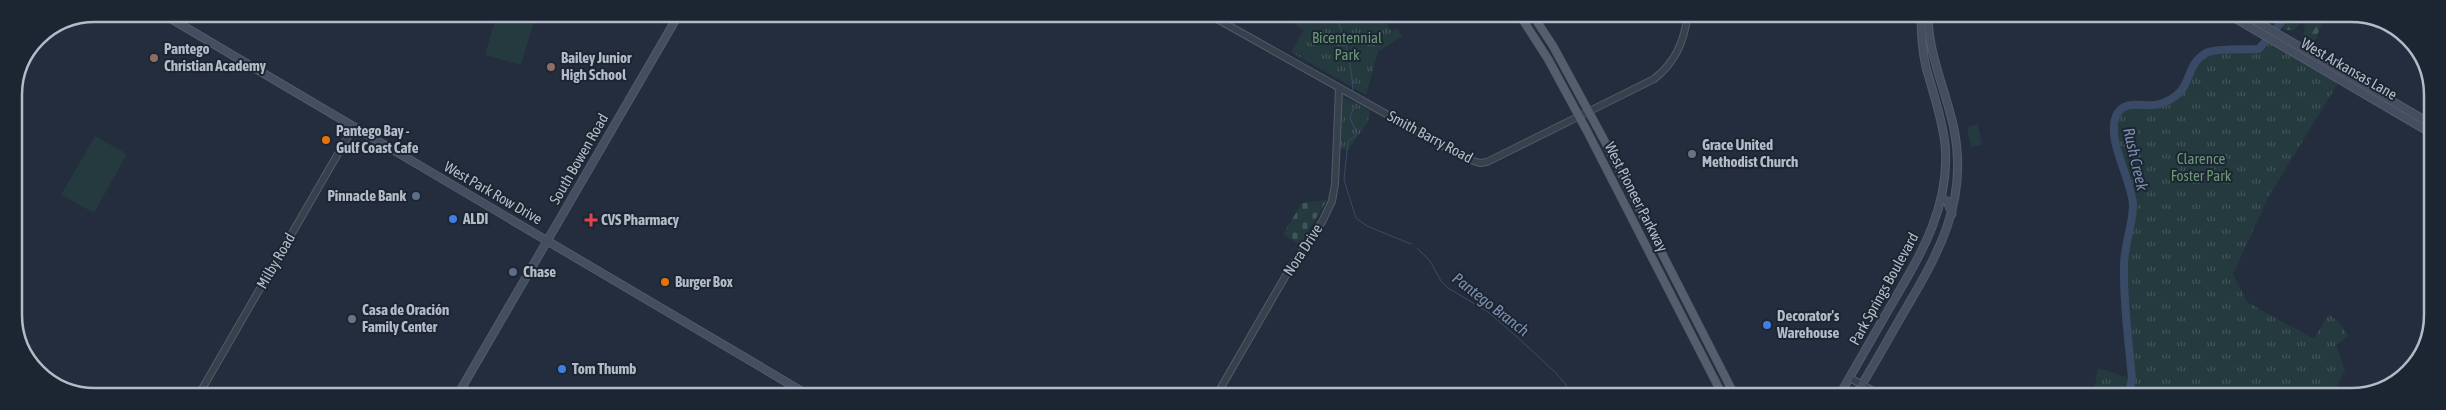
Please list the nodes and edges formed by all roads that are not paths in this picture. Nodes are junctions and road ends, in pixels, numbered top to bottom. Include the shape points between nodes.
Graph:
1 (177, 22) edge
2 (674, 22) edge
3 (1222, 22) edge
4 (1524, 22) edge
5 (1537, 22) edge
6 (1687, 22) edge
7 (1920, 22) edge
8 (1928, 22) edge
9 (2240, 22) edge
10 (2257, 22) edge
11 (1340, 88) junction
12 (1588, 111) junction
13 (1578, 116) junction
14 (2424, 120) edge
15 (354, 126) junction
16 (2424, 129) edge
17 (1941, 198) junction
18 (1952, 214) junction
19 (548, 240) junction
20 (1888, 312) junction
21 (1900, 319) junction
22 (1850, 378) junction
23 (1862, 385) junction
24 (203, 388) edge
25 (462, 388) edge
26 (797, 388) edge
27 (1221, 388) edge
28 (1719, 388) edge
29 (1731, 388) edge
30 (1844, 388) edge
31 (1860, 388) edge
32 (1867, 388) edge

1 - 15 main road, West Park Row Drive
2 - 19 main road, South Bowen Road
3 - 11 street, Smith Barry Road
4 - 13 main road, West Pioneer Parkway
5 - 12 main road, West Pioneer Parkway
6 - 12 street, Smith Barry Road via 1678,51 1664,71
7 - 17 main road, Park Springs Boulevard via 1926,66 1941,113 1945,146
8 - 18 main road, Park Springs Boulevard via 1935,68 1954,129 1958,171
9 - 16 main road, West Arkansas Lane
10 - 14 main road, West Arkansas Lane
11 - 13 street, Smith Barry Road via 1480,164
11 - 27 street, Nora Drive via 1332,201
12 - 13 street, Smith Barry Road
12 - 29 main road, West Pioneer Parkway
13 - 28 main road, West Pioneer Parkway
15 - 19 main road, West Park Row Drive
15 - 24 street, Milby Road
17 - 18 main road via 1947,201
17 - 20 main road, Park Springs Boulevard via 1926,244
18 - 21 main road, Park Springs Boulevard via 1936,256
19 - 25 main road, South Bowen Road
19 - 26 main road, West Park Row Drive
20 - 21 main road
20 - 22 main road, Park Springs Boulevard
21 - 23 main road, Park Springs Boulevard
22 - 23 street
22 - 30 main road, Park Springs Boulevard
23 - 31 main road, Park Springs Boulevard
23 - 32 street

